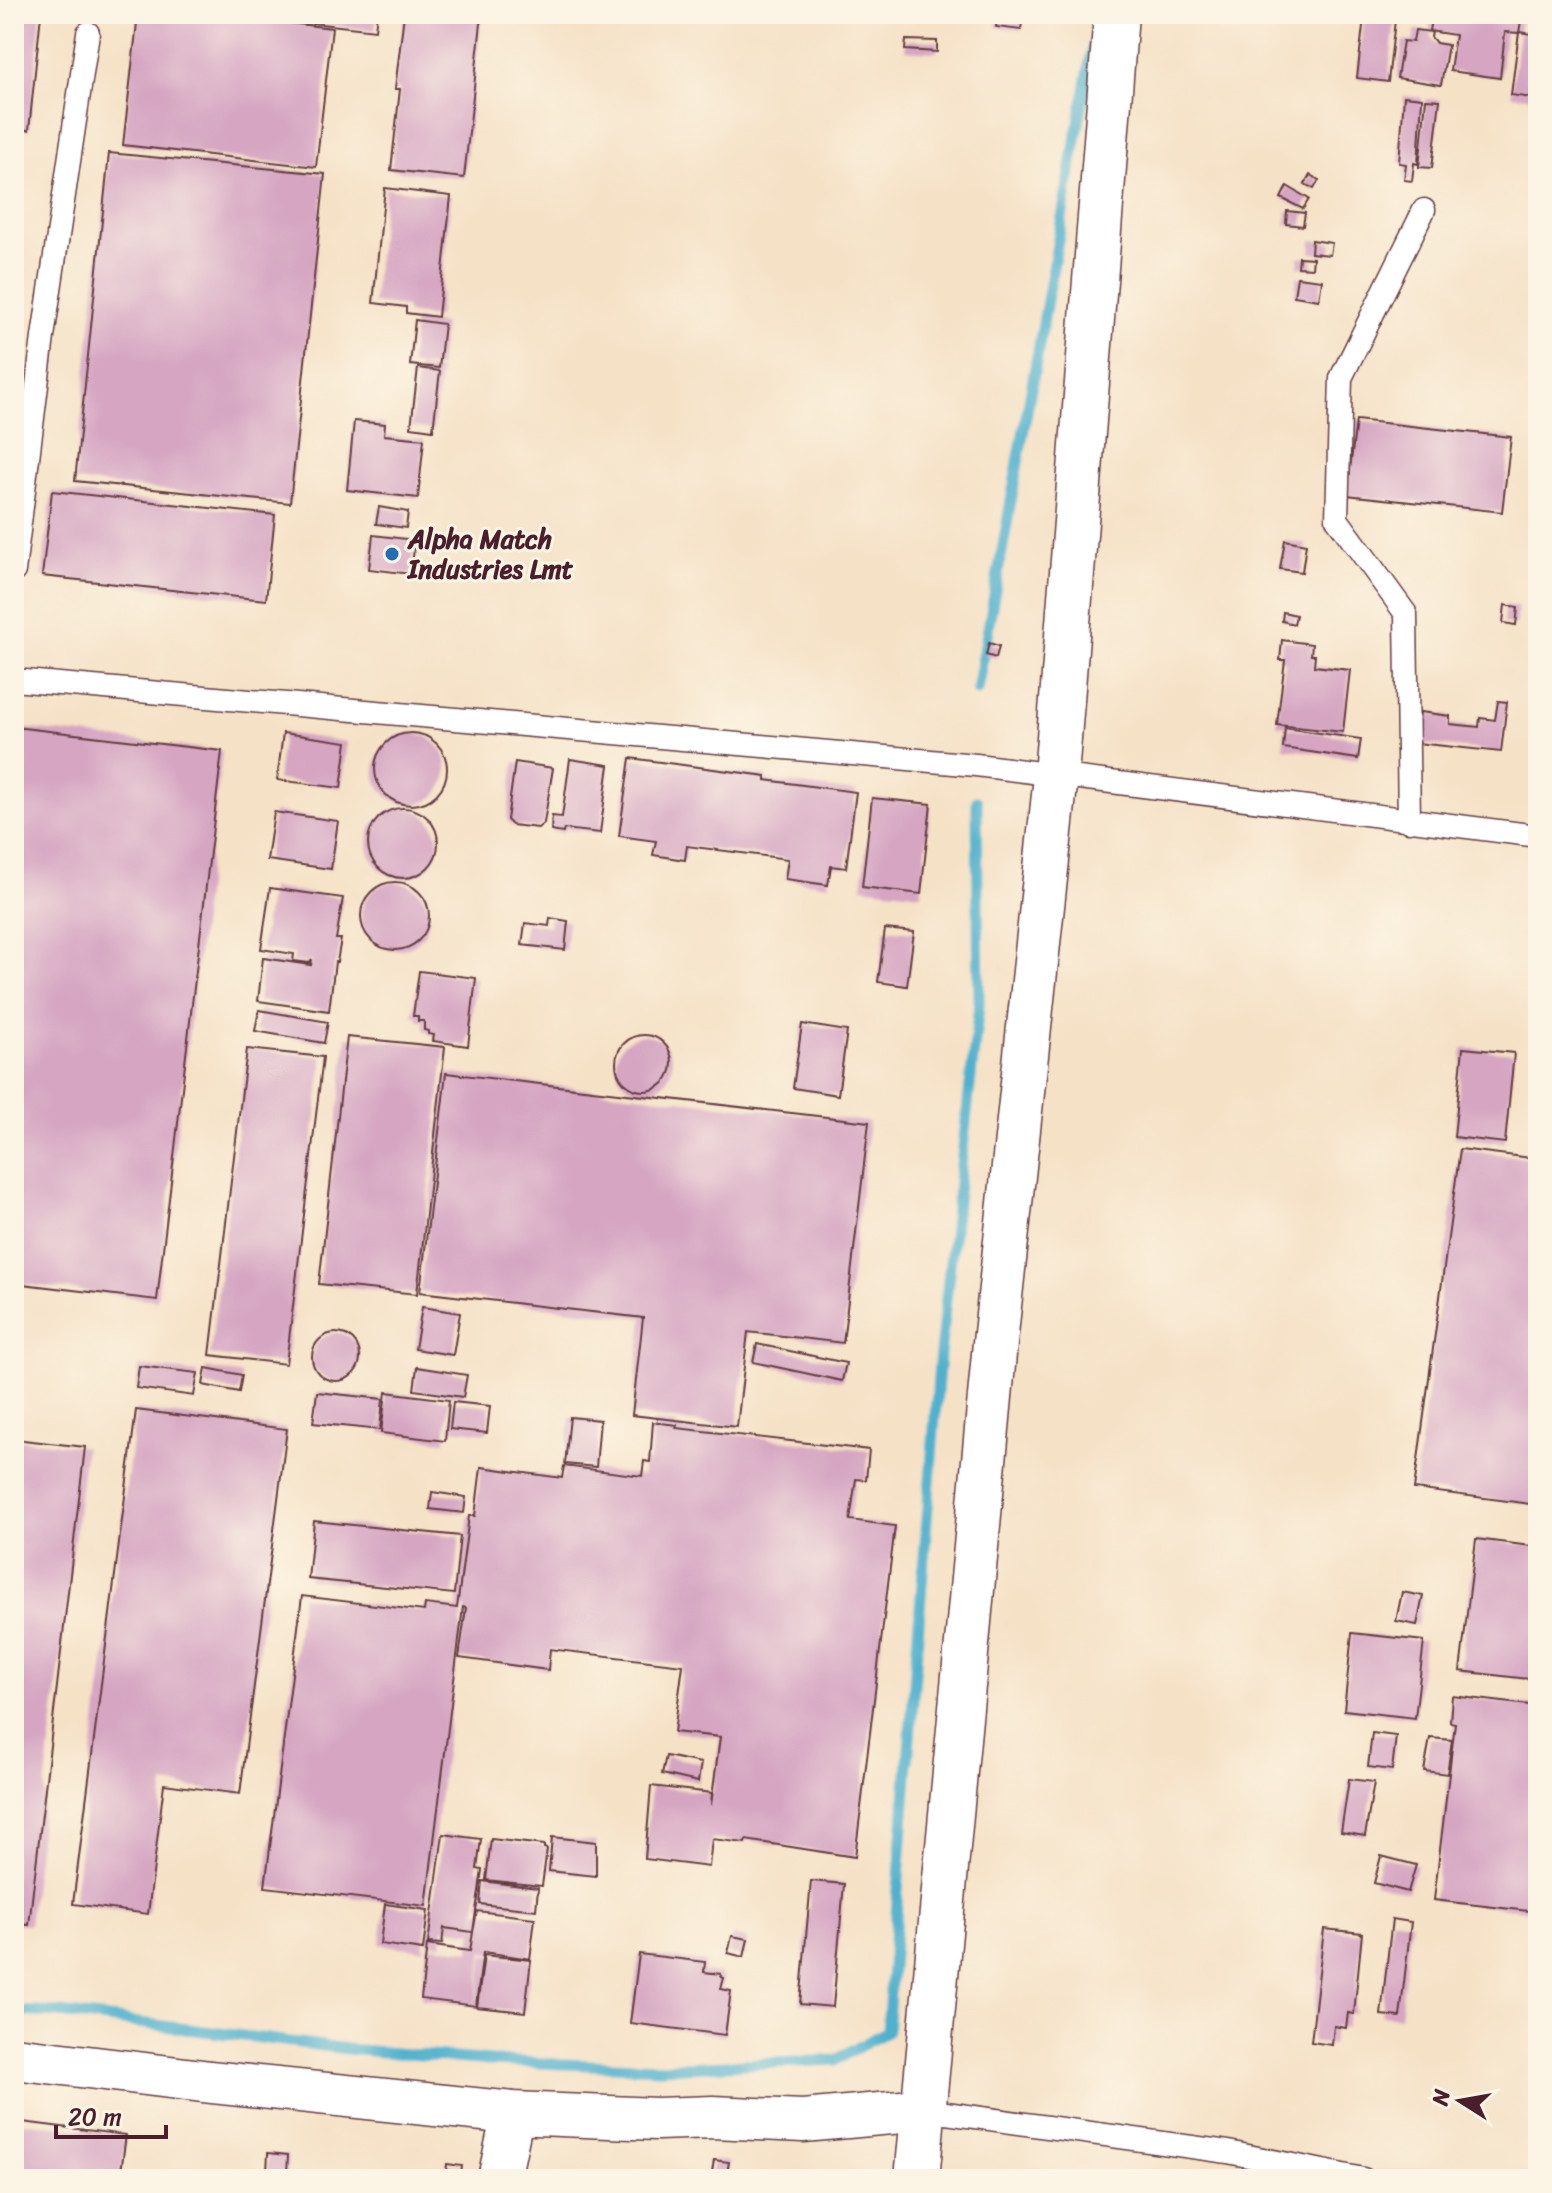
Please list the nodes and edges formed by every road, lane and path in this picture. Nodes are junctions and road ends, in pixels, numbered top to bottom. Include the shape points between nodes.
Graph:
1 (1116, 14) edge
2 (88, 33) dead end
3 (1424, 210) dead end
4 (14, 571) edge
5 (14, 680) edge
6 (1056, 776) junction
7 (1409, 821) junction
8 (1538, 836) edge
9 (14, 2058) edge
10 (924, 2110) junction
11 (513, 2113) junction
12 (499, 2179) edge
13 (917, 2179) edge
14 (1363, 2179) edge

1 - 6 street
2 - 4 lane
3 - 7 lane via 1341,378 1337,519 1406,614
5 - 6 lane
6 - 7 lane
6 - 10 street via 995,1343
7 - 8 lane
9 - 11 street
10 - 11 street via 803,2121
10 - 13 street
10 - 14 lane via 1228,2152
11 - 12 street

